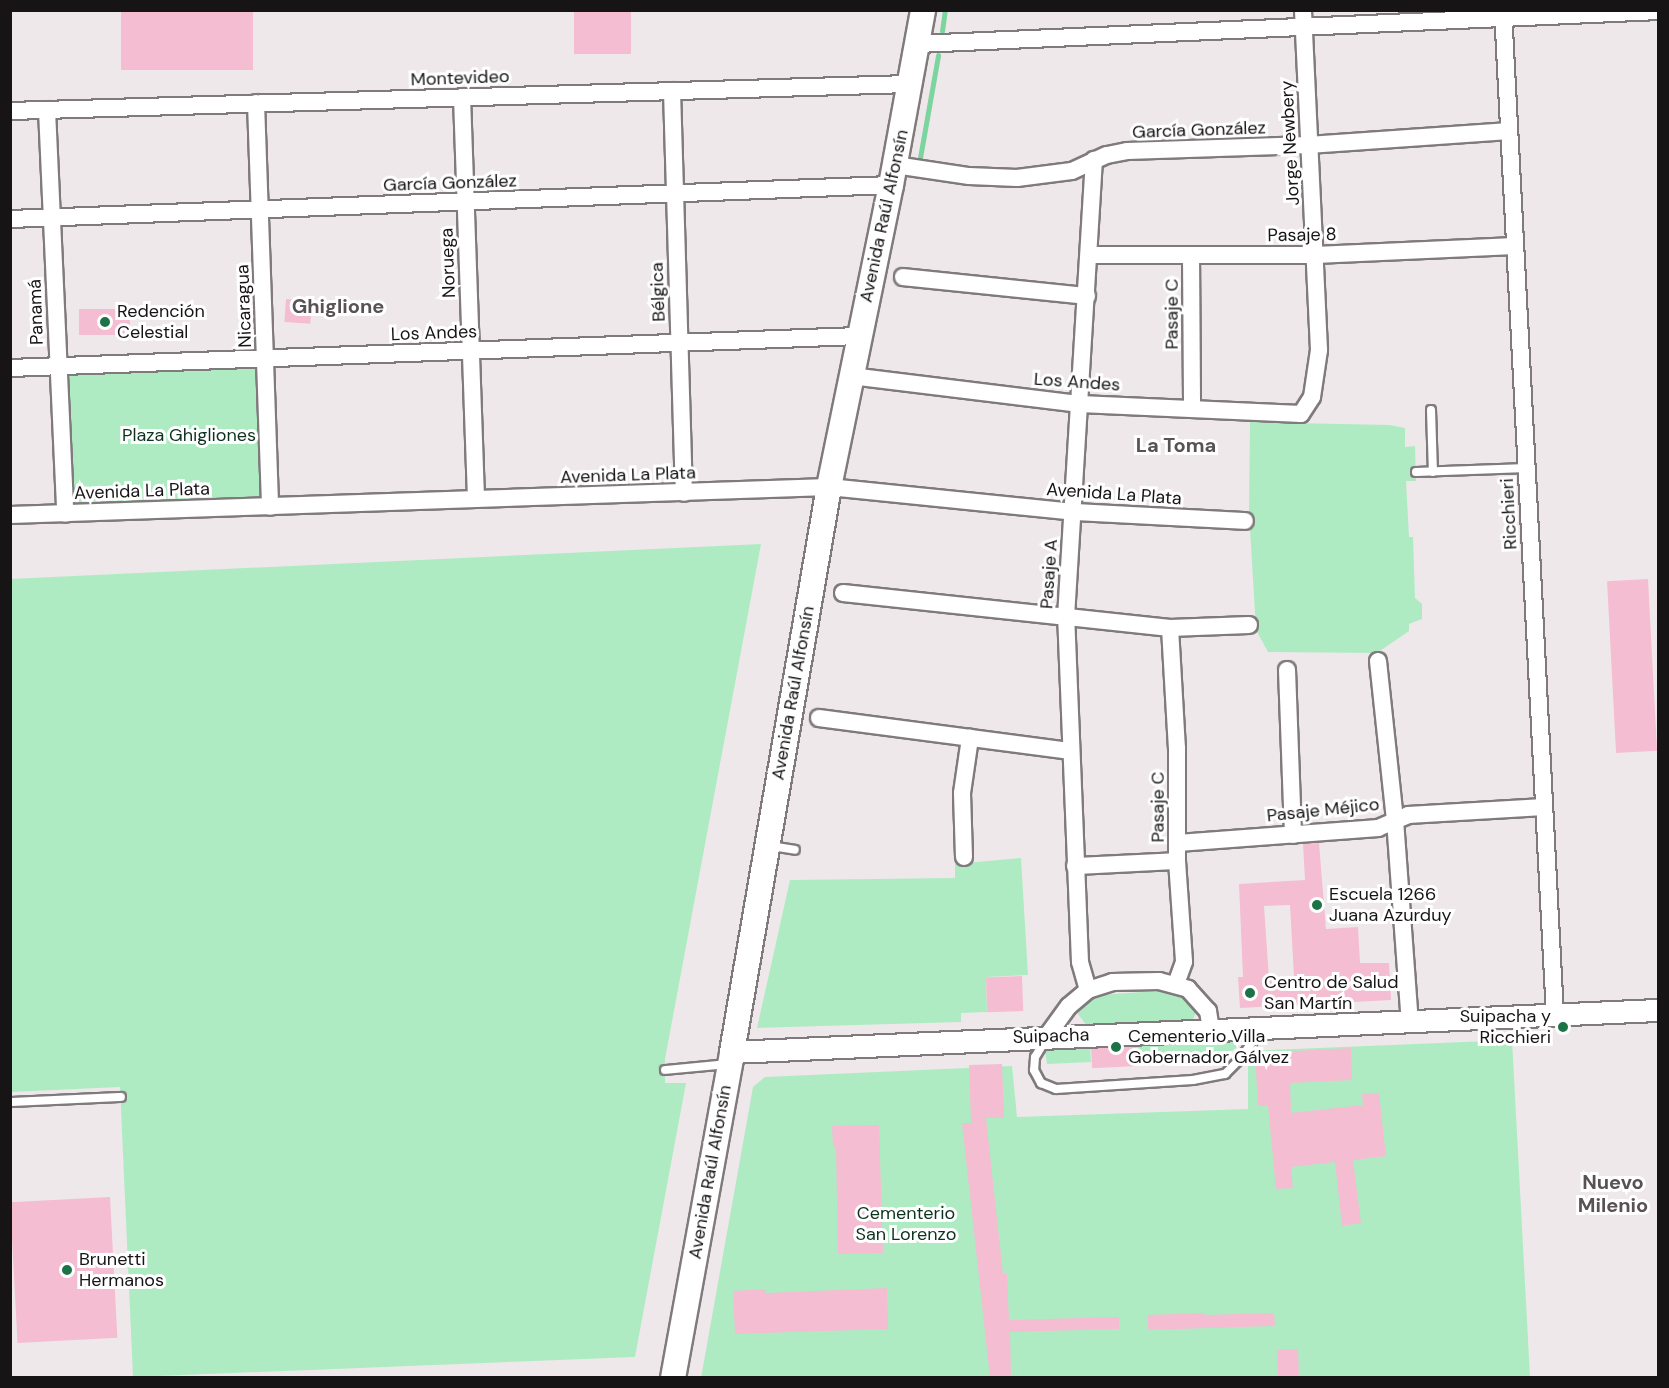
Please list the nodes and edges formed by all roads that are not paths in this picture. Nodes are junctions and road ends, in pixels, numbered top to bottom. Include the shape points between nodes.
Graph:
1 (923, 10) edge
2 (1659, 11) edge
3 (1503, 14) edge
4 (1304, 19) edge
5 (918, 44) junction
6 (910, 84) junction
7 (672, 91) junction
8 (462, 97) junction
9 (256, 104) junction
10 (47, 110) junction
11 (10, 111) edge
12 (1509, 131) junction
13 (1309, 145) junction
14 (1094, 160) junction
15 (893, 175) junction
16 (674, 195) junction
17 (466, 201) junction
18 (260, 209) junction
19 (52, 217) junction
20 (10, 219) edge
21 (1515, 246) junction
22 (1089, 255) junction
23 (1191, 255) junction
24 (1315, 255) junction
25 (903, 277) dead end
26 (1087, 296) junction
27 (859, 336) junction
28 (679, 344) junction
29 (471, 351) junction
30 (265, 359) junction
31 (58, 367) junction
32 (10, 368) edge
33 (851, 376) junction
34 (1080, 404) junction
35 (1192, 408) junction
36 (1431, 410) dead end
37 (1301, 414) joint
38 (1527, 468) junction
39 (1416, 472) dead end
40 (1433, 472) junction
41 (828, 487) junction
42 (684, 493) junction
43 (476, 500) junction
44 (270, 507) junction
45 (1074, 512) junction
46 (65, 513) junction
47 (10, 515) edge
48 (1245, 521) dead end
49 (843, 593) dead end
50 (1065, 617) junction
51 (1249, 625) dead end
52 (1170, 628) junction
53 (1378, 661) dead end
54 (1287, 670) dead end
55 (819, 718) dead end
56 (970, 738) junction
57 (1069, 751) junction
58 (1544, 807) junction
59 (1395, 820) junction
60 (1293, 835) junction
61 (1178, 843) junction
62 (767, 845) junction
63 (795, 850) dead end
64 (964, 857) dead end
65 (1177, 861) junction
66 (1075, 866) junction
67 (1176, 984) junction
68 (1088, 990) junction
69 (1659, 1010) edge
70 (1555, 1015) junction
71 (1410, 1022) junction
72 (1261, 1029) junction
73 (1211, 1030) junction
74 (1047, 1036) junction
75 (731, 1058) junction
76 (665, 1070) dead end
77 (121, 1097) dead end
78 (10, 1102) edge
79 (673, 1377) edge

1 - 5 main road, Avenida Raúl Alfonsín
2 - 3 street
3 - 4 street
3 - 12 street, Ricchieri
4 - 5 street
4 - 13 street, Jorge Newbery
5 - 6 main road, Avenida Raúl Alfonsín
6 - 7 street, Montevideo
6 - 15 main road, Avenida Raúl Alfonsín
7 - 8 street, Montevideo
7 - 16 street, Bélgica
8 - 9 street, Montevideo
8 - 17 street, Noruega
9 - 10 street, Montevideo
9 - 18 street, Nicaragua
10 - 11 street, Montevideo
10 - 19 street, Panamá
12 - 13 street, García González
12 - 21 street, Ricchieri
13 - 14 street, García González via 1127,152
13 - 24 street, Jorge Newbery
14 - 15 street, García González via 1072,171 1017,178
14 - 22 street, Pasaje A
15 - 16 street, García González
15 - 27 main road, Avenida Raúl Alfonsín
16 - 17 street, García González
16 - 28 street, Bélgica
17 - 18 street, García González
17 - 29 street, Noruega
18 - 19 street, García González
18 - 30 street, Nicaragua
19 - 20 street, García González
19 - 31 street, Panamá
21 - 24 street, Pasaje 8
21 - 38 street, Ricchieri
22 - 23 street, Pasaje 8
22 - 26 street, Pasaje A
23 - 24 street, Pasaje 8
23 - 35 street, Pasaje C
24 - 37 street, Jorge Newbery via 1319,350 1312,397
25 - 26 street
26 - 34 street, Pasaje A
27 - 28 street, Los Andes
27 - 33 main road, Avenida Raúl Alfonsín
28 - 29 street, Los Andes
28 - 42 street, Bélgica
29 - 30 street, Los Andes
29 - 43 street, Noruega
30 - 31 street, Los Andes
30 - 44 street, Nicaragua
31 - 32 street, Los Andes
31 - 46 street, Panamá
33 - 34 street, Los Andes
33 - 41 main road, Avenida Raúl Alfonsín
34 - 35 street, Los Andes
34 - 45 street, Pasaje A
35 - 37 street, Los Andes
36 - 40 lane
38 - 40 lane
38 - 58 street, Ricchieri
39 - 40 lane
41 - 42 street, Avenida La Plata
41 - 45 street, Avenida La Plata
41 - 62 main road, Avenida Raúl Alfonsín
42 - 43 street, Avenida La Plata
43 - 44 street, Avenida La Plata
44 - 46 street, Avenida La Plata
45 - 48 street, Avenida La Plata
45 - 50 street, Pasaje A
46 - 47 street, Avenida La Plata
49 - 50 street
50 - 52 street
50 - 57 street, Pasaje A
51 - 52 street
52 - 61 street, Pasaje C
53 - 59 street
54 - 60 street
55 - 56 street
56 - 57 street
56 - 64 street via 963,793
57 - 66 street, Pasaje A
58 - 59 street, Pasaje Méjico via 1408,814
58 - 70 street, Ricchieri
59 - 60 street, Pasaje Méjico via 1378,828
59 - 71 street
60 - 61 street, Pasaje Méjico
61 - 65 street, Pasaje C
62 - 63 lane
62 - 75 main road, Avenida Raúl Alfonsín
65 - 66 street
65 - 67 street, Pasaje C via 1184,962
66 - 68 street, Pasaje A via 1080,962
67 - 68 street via 1112,982
67 - 73 street via 1200,1000 1208,1011
68 - 74 street via 1062,1013
69 - 70 street, Suipacha
70 - 71 street, Suipacha
71 - 72 street, Suipacha
72 - 73 street, Suipacha
72 - 74 lane via 1225,1074 1194,1080 1056,1089 1041,1083 1034,1070 1035,1057
73 - 74 street, Suipacha
74 - 75 street, Suipacha
75 - 76 lane
75 - 79 main road, Avenida Raúl Alfonsín
77 - 78 lane

